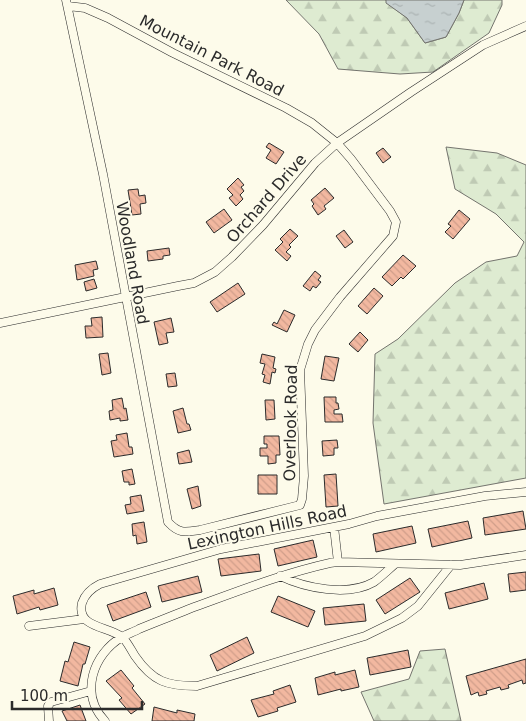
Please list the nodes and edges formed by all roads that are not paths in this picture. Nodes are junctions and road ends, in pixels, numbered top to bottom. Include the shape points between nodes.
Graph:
1 (67, 3) edge
2 (526, 26) edge
3 (337, 143) junction
4 (125, 298) junction
5 (0, 323) edge
6 (526, 492) edge
7 (334, 526) junction
8 (175, 530) joint
9 (526, 555) edge
10 (338, 562) junction
11 (395, 564) junction
12 (451, 565) junction
13 (280, 576) junction
14 (84, 619) junction
15 (29, 626) dead end
16 (122, 637) junction
17 (91, 691) junction
18 (49, 721) edge
19 (105, 721) edge

1 - 3 street, Mountain Park Road via 108,18 286,108
1 - 4 street, Woodland Road
2 - 3 street, Orchard Drive via 483,46
3 - 4 street, Orchard Drive via 314,163 263,225 215,272 194,282
3 - 8 street, Overlook Road via 390,211 396,229 314,330 308,344 300,370 304,476 300,505 200,530
4 - 5 street, Orchard Drive
4 - 8 street, Woodland Road via 165,511
6 - 7 street, Lexington Hills Road via 475,498
7 - 10 street
7 - 14 street, Lexington Hills Road via 221,549 100,584 93,588 82,604
9 - 12 street
10 - 11 street
10 - 13 street
11 - 12 street
11 - 13 street via 374,582 347,589 303,586
12 - 16 street via 418,606 402,618 365,636 205,685 164,683 137,659
13 - 16 street
14 - 15 street
14 - 16 street
16 - 17 street via 96,663 90,682
17 - 18 street via 51,702 48,706
17 - 19 street via 94,704

